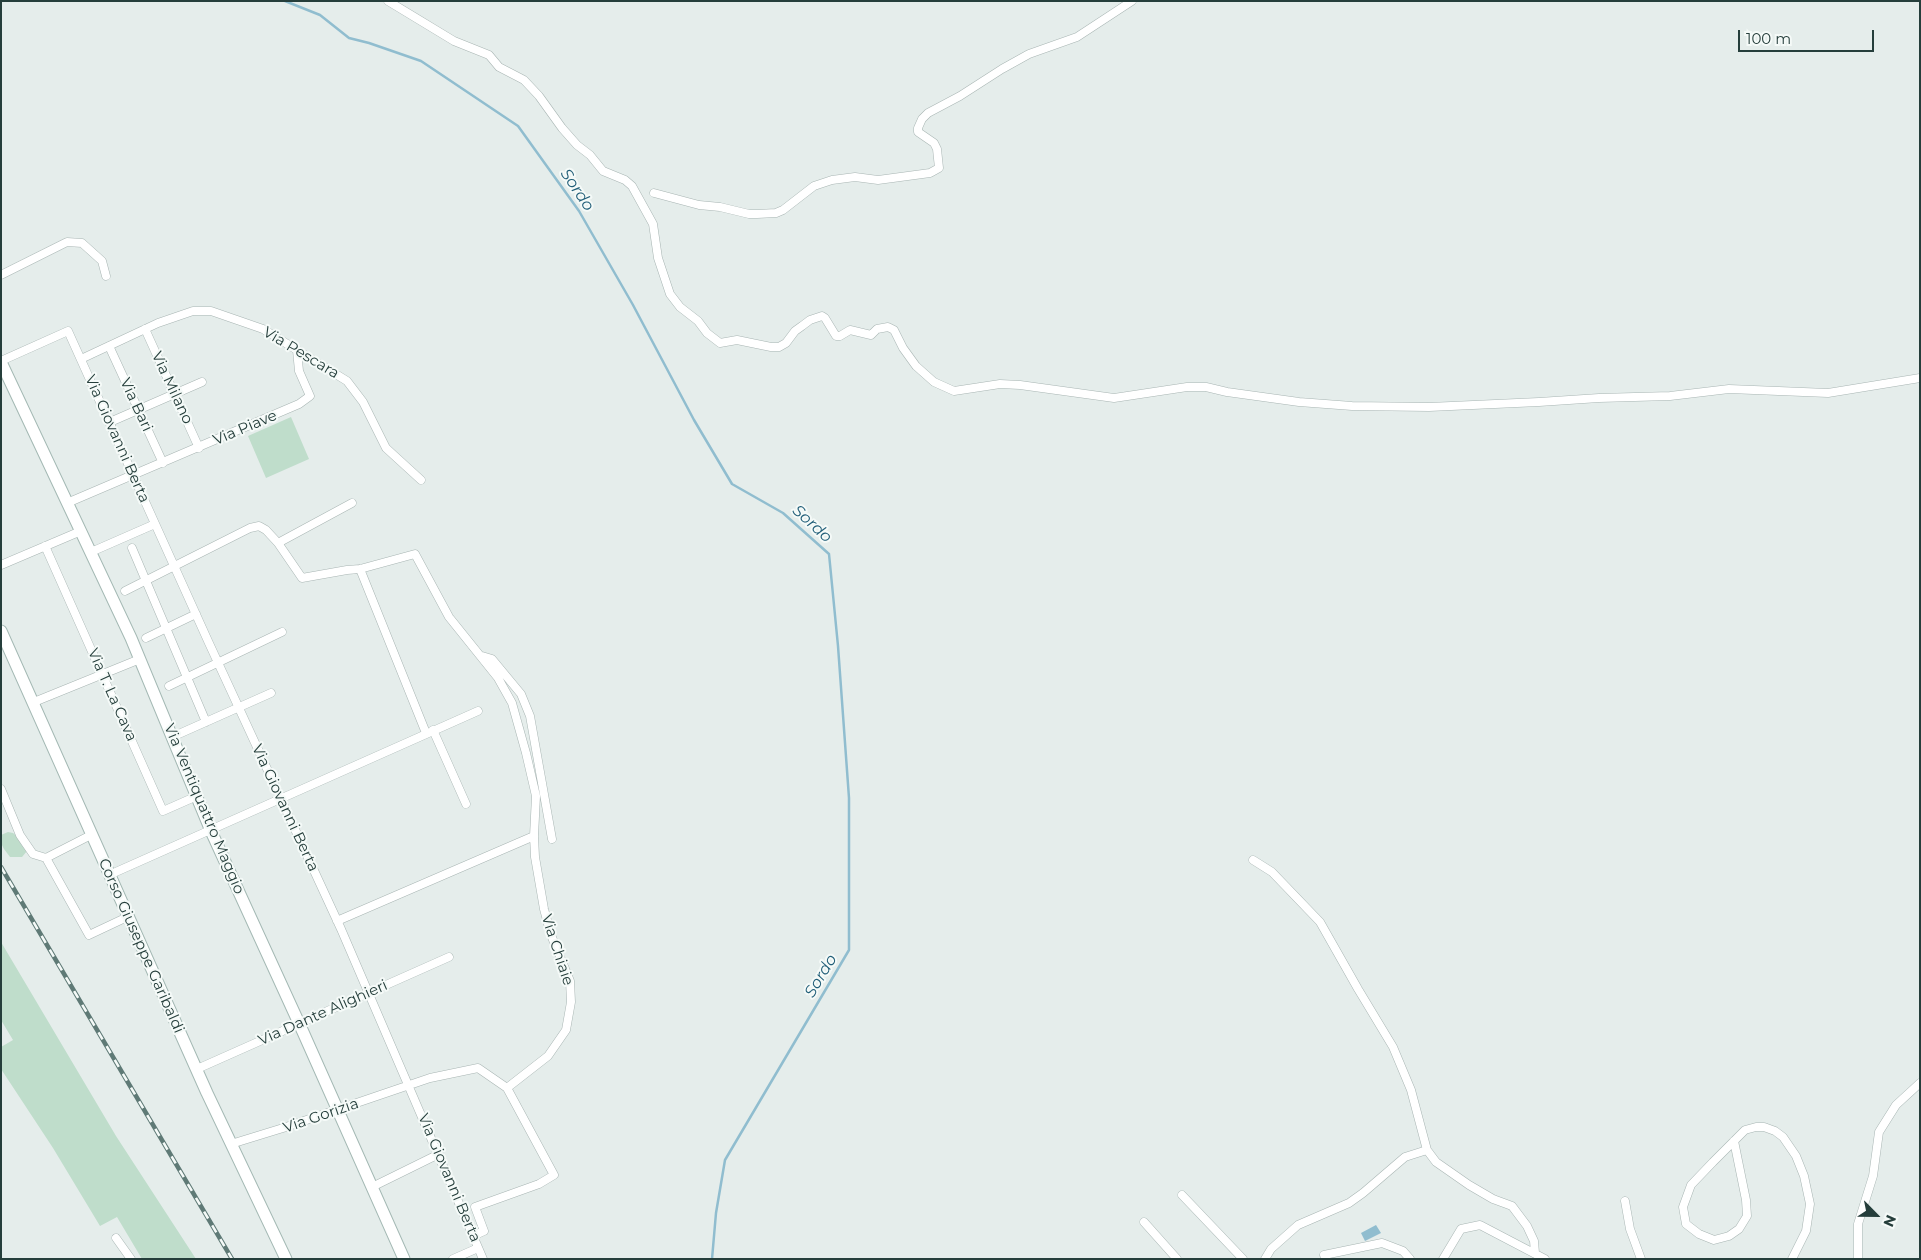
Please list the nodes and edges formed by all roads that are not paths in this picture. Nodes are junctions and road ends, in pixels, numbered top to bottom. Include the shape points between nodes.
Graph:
1 (388, 1) edge
2 (1132, 1) edge
3 (654, 193) dead end
4 (1, 275) edge
5 (106, 276) dead end
6 (145, 329) junction
7 (109, 346) junction
8 (297, 350) junction
9 (81, 359) junction
10 (1, 361) edge
11 (1920, 378) edge
12 (202, 382) dead end
13 (174, 394) junction
14 (138, 410) junction
15 (110, 422) junction
16 (199, 448) junction
17 (163, 463) junction
18 (134, 476) junction
19 (421, 480) dead end
20 (67, 503) junction
21 (352, 503) dead end
22 (155, 524) junction
23 (81, 531) junction
24 (278, 543) junction
25 (45, 546) junction
26 (132, 548) dead end
27 (90, 552) junction
28 (1, 565) edge
29 (174, 566) junction
30 (360, 569) junction
31 (145, 580) junction
32 (125, 591) dead end
33 (196, 614) junction
34 (166, 628) junction
35 (1, 631) edge
36 (282, 632) dead end
37 (146, 638) dead end
38 (482, 656) junction
39 (140, 659) junction
40 (218, 662) junction
41 (102, 674) junction
42 (187, 678) junction
43 (168, 686) dead end
44 (270, 693) dead end
45 (34, 702) junction
46 (239, 707) junction
47 (478, 711) dead end
48 (206, 722) junction
49 (429, 732) junction
50 (172, 737) junction
51 (1, 789) edge
52 (197, 796) junction
53 (282, 799) junction
54 (466, 804) dead end
55 (211, 831) junction
56 (91, 835) junction
57 (534, 836) junction
58 (552, 839) dead end
59 (46, 858) junction
60 (1254, 860) dead end
61 (109, 875) junction
62 (129, 918) junction
63 (337, 921) junction
64 (449, 957) dead end
65 (368, 994) junction
66 (299, 1024) junction
67 (197, 1068) junction
68 (1920, 1083) edge
69 (409, 1085) junction
70 (507, 1088) junction
71 (337, 1110) junction
72 (1734, 1141) junction
73 (231, 1144) junction
74 (1427, 1150) junction
75 (439, 1154) junction
76 (372, 1187) junction
77 (1182, 1195) dead end
78 (1625, 1201) dead end
79 (1144, 1222) dead end
80 (473, 1236) junction
81 (116, 1238) dead end
82 (478, 1248) junction
83 (1535, 1253) junction
84 (1324, 1256) dead end
85 (131, 1259) edge
86 (286, 1259) edge
87 (404, 1259) edge
88 (453, 1259) edge
89 (483, 1259) edge
90 (1177, 1259) edge
91 (1242, 1259) edge
92 (1265, 1259) edge
93 (1410, 1259) edge
94 (1444, 1259) edge
95 (1545, 1259) edge
96 (1641, 1259) edge
97 (1792, 1259) edge
98 (1858, 1259) edge

1 - 11 street via 454,41 488,55 499,67 524,80 562,128 603,171 632,186 653,224 658,258 670,294 720,343 737,340 779,347 810,320 822,316 836,336 850,330 871,334 888,327 894,330 916,366 934,382 954,391 1000,384 1114,398 1206,387 1299,402 1352,406 1428,407 1670,396 1730,389 1828,393
2 - 3 street via 1077,37 1029,54 928,113 918,132 937,149 939,168 930,173 878,180 855,177 832,180 814,186 783,210 757,214 699,205
4 - 5 street via 67,242 82,243 102,261
6 - 7 street, Via Pescara
6 - 8 street, Via Pescara via 193,311 211,311 263,329
6 - 13 street, Via Milano
7 - 9 street, Via Pescara
7 - 14 street, Via Bari
8 - 16 street, Via Piave via 299,371 310,396 299,404
8 - 19 street, Via Pescara via 347,381 363,402 386,448
9 - 10 street, Via Giovanni Berta via 68,331
9 - 15 street, Via Giovanni Berta
10 - 20 main road, Via Ventiquattro Maggio
12 - 13 street
13 - 14 street
13 - 16 street, Via Milano
14 - 15 street
14 - 17 street, Via Bari
15 - 18 street, Via Giovanni Berta
16 - 17 street, Via Piave
17 - 18 street, Via Piave
18 - 20 street, Via Piave
18 - 22 street, Via Giovanni Berta
20 - 23 main road, Via Ventiquattro Maggio
21 - 24 street
22 - 27 street
22 - 29 street, Via Giovanni Berta
23 - 25 street
23 - 27 main road, Via Ventiquattro Maggio
24 - 29 street via 259,526
24 - 30 street via 302,578
25 - 28 street
25 - 41 street, Via T. La Cava
26 - 31 street
27 - 39 main road, Via Ventiquattro Maggio
29 - 31 street
29 - 33 street, Via Giovanni Berta
30 - 38 street via 415,554 449,617
30 - 49 street
31 - 32 street
31 - 34 street
33 - 34 street
33 - 40 street, Via Giovanni Berta
34 - 37 street
34 - 42 street
35 - 45 main road, Corso Giuseppe Garibaldi
36 - 40 street
38 - 57 street, Via Chiaie via 512,703 521,734 536,796
38 - 58 street via 492,659 521,694 530,716
39 - 41 street
39 - 50 main road, Via Ventiquattro Maggio
40 - 42 street
40 - 46 street, Via Giovanni Berta
41 - 45 street
41 - 52 street, Via T. La Cava via 164,810
42 - 43 street
42 - 48 street
44 - 46 street
45 - 56 main road, Corso Giuseppe Garibaldi
46 - 48 street
46 - 53 street, Via Giovanni Berta
47 - 49 street
48 - 50 street
49 - 53 street
49 - 54 street
50 - 52 main road, Via Ventiquattro Maggio
51 - 59 street via 20,835 33,854
52 - 55 main road, Via Ventiquattro Maggio
53 - 55 street
53 - 63 street, Via Giovanni Berta
55 - 61 street
55 - 66 main road, Via Ventiquattro Maggio
56 - 59 street
56 - 61 main road, Corso Giuseppe Garibaldi
57 - 63 street
57 - 70 street, Via Chiaie via 544,910 570,981 570,1002 566,1030 548,1056
59 - 62 street via 89,935
60 - 74 street via 1272,872 1320,922 1393,1047 1411,1090
61 - 62 main road, Corso Giuseppe Garibaldi
62 - 67 main road, Corso Giuseppe Garibaldi
63 - 65 street, Via Giovanni Berta
64 - 65 street, Via Dante Alighieri
65 - 66 street, Via Dante Alighieri
65 - 69 street, Via Giovanni Berta
66 - 67 street, Via Dante Alighieri
66 - 71 main road, Via Ventiquattro Maggio
67 - 73 main road, Corso Giuseppe Garibaldi
68 - 98 street via 1896,1106 1879,1132 1873,1176 1858,1224
69 - 70 street, Via Gorizia via 478,1068
69 - 71 street, Via Gorizia
69 - 75 street, Via Giovanni Berta
70 - 80 street via 554,1175 539,1184 475,1208 484,1231
71 - 73 street, Via Gorizia
71 - 76 main road, Via Ventiquattro Maggio
72 - 72 street via 1691,1185 1683,1207 1686,1224 1714,1240 1739,1229 1747,1216
72 - 97 street via 1745,1130 1764,1127 1783,1137 1796,1156 1810,1204 1806,1232
73 - 86 main road, Corso Giuseppe Garibaldi
74 - 83 street via 1436,1162 1469,1185 1512,1206 1527,1226
74 - 92 street via 1405,1157 1350,1203 1298,1225 1271,1249
75 - 76 street
75 - 80 street, Via Giovanni Berta
76 - 87 main road, Via Ventiquattro Maggio
77 - 91 street
78 - 96 street via 1630,1229
79 - 90 street
80 - 82 street, Via Giovanni Berta
81 - 85 street
82 - 88 street
82 - 89 street, Via Giovanni Berta
83 - 94 street via 1480,1225 1461,1229
83 - 95 street
84 - 93 street via 1382,1243 1403,1251

